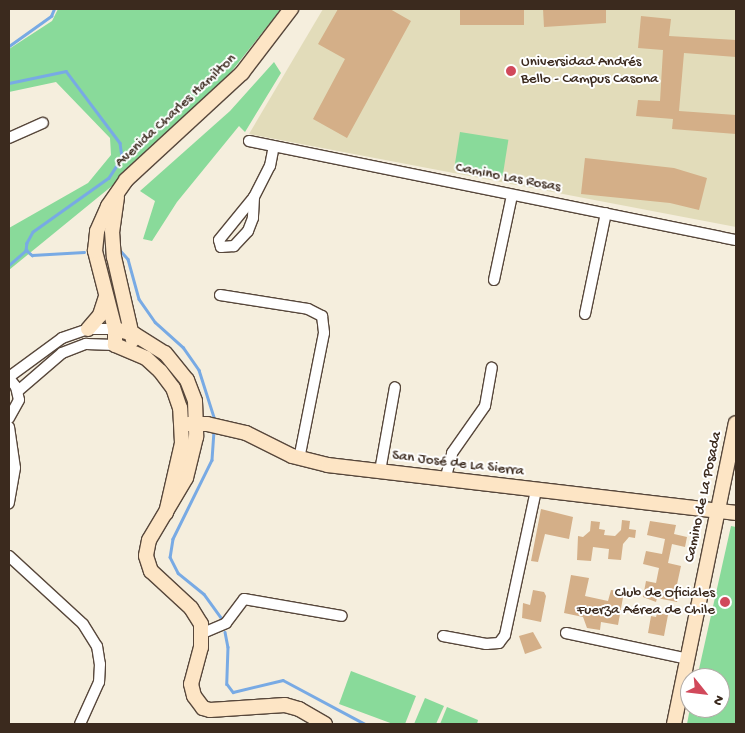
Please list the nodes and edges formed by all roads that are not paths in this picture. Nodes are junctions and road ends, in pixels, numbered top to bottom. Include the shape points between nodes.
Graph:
1 (291, 9) edge
2 (42, 123) dead end
3 (9, 138) edge
4 (249, 141) dead end
5 (274, 146) junction
6 (119, 189) junction
7 (512, 195) junction
8 (254, 197) junction
9 (606, 212) junction
10 (736, 240) edge
11 (494, 280) dead end
12 (106, 295) junction
13 (220, 295) dead end
14 (585, 314) dead end
15 (115, 328) junction
16 (88, 329) junction
17 (134, 334) junction
18 (115, 344) junction
19 (132, 351) junction
20 (492, 368) dead end
21 (9, 378) edge
22 (395, 387) dead end
23 (18, 391) junction
24 (9, 418) edge
25 (736, 422) edge
26 (197, 423) junction
27 (183, 425) junction
28 (9, 427) edge
29 (299, 459) junction
30 (380, 471) junction
31 (446, 480) junction
32 (536, 490) junction
33 (9, 504) edge
34 (718, 511) junction
35 (166, 513) junction
36 (736, 513) edge
37 (9, 556) edge
38 (342, 616) dead end
39 (203, 633) junction
40 (566, 633) dead end
41 (443, 636) dead end
42 (688, 658) junction
43 (80, 724) edge
44 (325, 724) edge
45 (674, 724) edge

1 - 6 street, Avenida Charles Hamilton via 242,73
2 - 3 street
4 - 5 street, Camino Las Rosas
5 - 7 street, Camino Las Rosas
5 - 8 street via 270,166
6 - 12 street, Avenida Charles Hamilton via 103,214 95,238 96,258
6 - 17 street, Avenida Charles Hamilton via 112,242
7 - 9 street, Camino Las Rosas
7 - 11 street
8 - 8 street via 253,218 248,231 234,246 220,247 219,240
9 - 10 street, Camino Las Rosas
9 - 14 street
12 - 15 street, Avenida Charles Hamilton
12 - 16 street via 100,315
13 - 29 street via 308,309 322,316 324,333
15 - 16 street
15 - 17 street
15 - 18 street, Avenida Charles Hamilton
16 - 21 street via 53,343
17 - 19 street, Avenida Charles Hamilton
17 - 26 street via 158,347 180,368 192,389
18 - 19 street
18 - 23 street via 93,343 67,350
19 - 27 street via 146,358 167,379 177,398
20 - 31 street via 485,406 452,453
21 - 23 street
22 - 30 street
23 - 24 street via 18,405
25 - 34 street, Camino de La Posada
26 - 27 street, San José de La Sierra
26 - 29 street, San José de La Sierra via 246,433
26 - 35 street via 186,478
27 - 35 street via 177,472
28 - 33 street via 15,476
29 - 30 street, San José de La Sierra
30 - 31 street, San José de La Sierra
31 - 32 street, San José de La Sierra
32 - 34 street, San José de La Sierra
32 - 41 street via 505,635 499,643 486,644
34 - 36 street, San José de La Sierra
34 - 42 street, Camino de La Posada
35 - 39 street via 149,540 147,564 156,577 191,608
37 - 43 street via 83,624 97,646 99,682
38 - 39 street via 244,599 226,623
39 - 44 street via 192,684 194,696 203,708 218,711 285,705
40 - 42 street
42 - 45 street, Camino de La Posada

